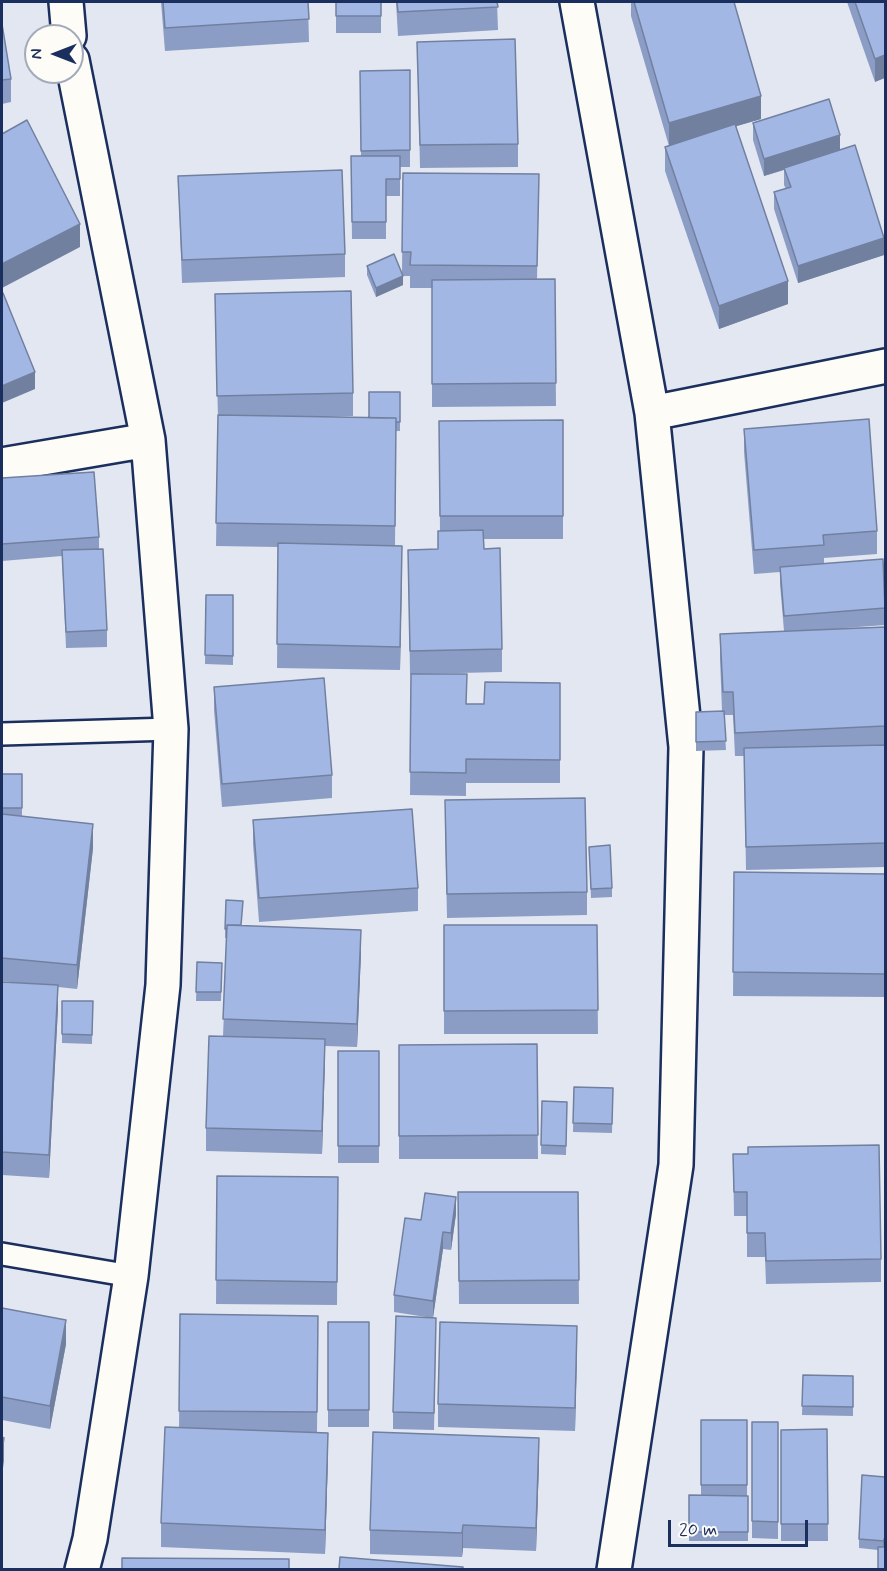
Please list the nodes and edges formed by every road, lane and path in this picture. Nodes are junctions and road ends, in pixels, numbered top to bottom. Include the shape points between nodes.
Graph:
1 (66, 2) edge
2 (577, 2) edge
3 (68, 24) edge
4 (77, 84) edge
5 (885, 366) edge
6 (651, 413) junction
7 (148, 440) junction
8 (2, 465) edge
9 (171, 729) junction
10 (2, 734) edge
11 (2, 1254) edge
12 (131, 1276) junction
13 (82, 1569) edge
14 (614, 1569) edge

1 - 3 street
2 - 6 street
4 - 7 street
5 - 6 street
6 - 14 street via 686,747 676,1166
7 - 8 street
7 - 9 street
9 - 10 lane
9 - 12 street via 163,985
11 - 12 lane
12 - 13 street

